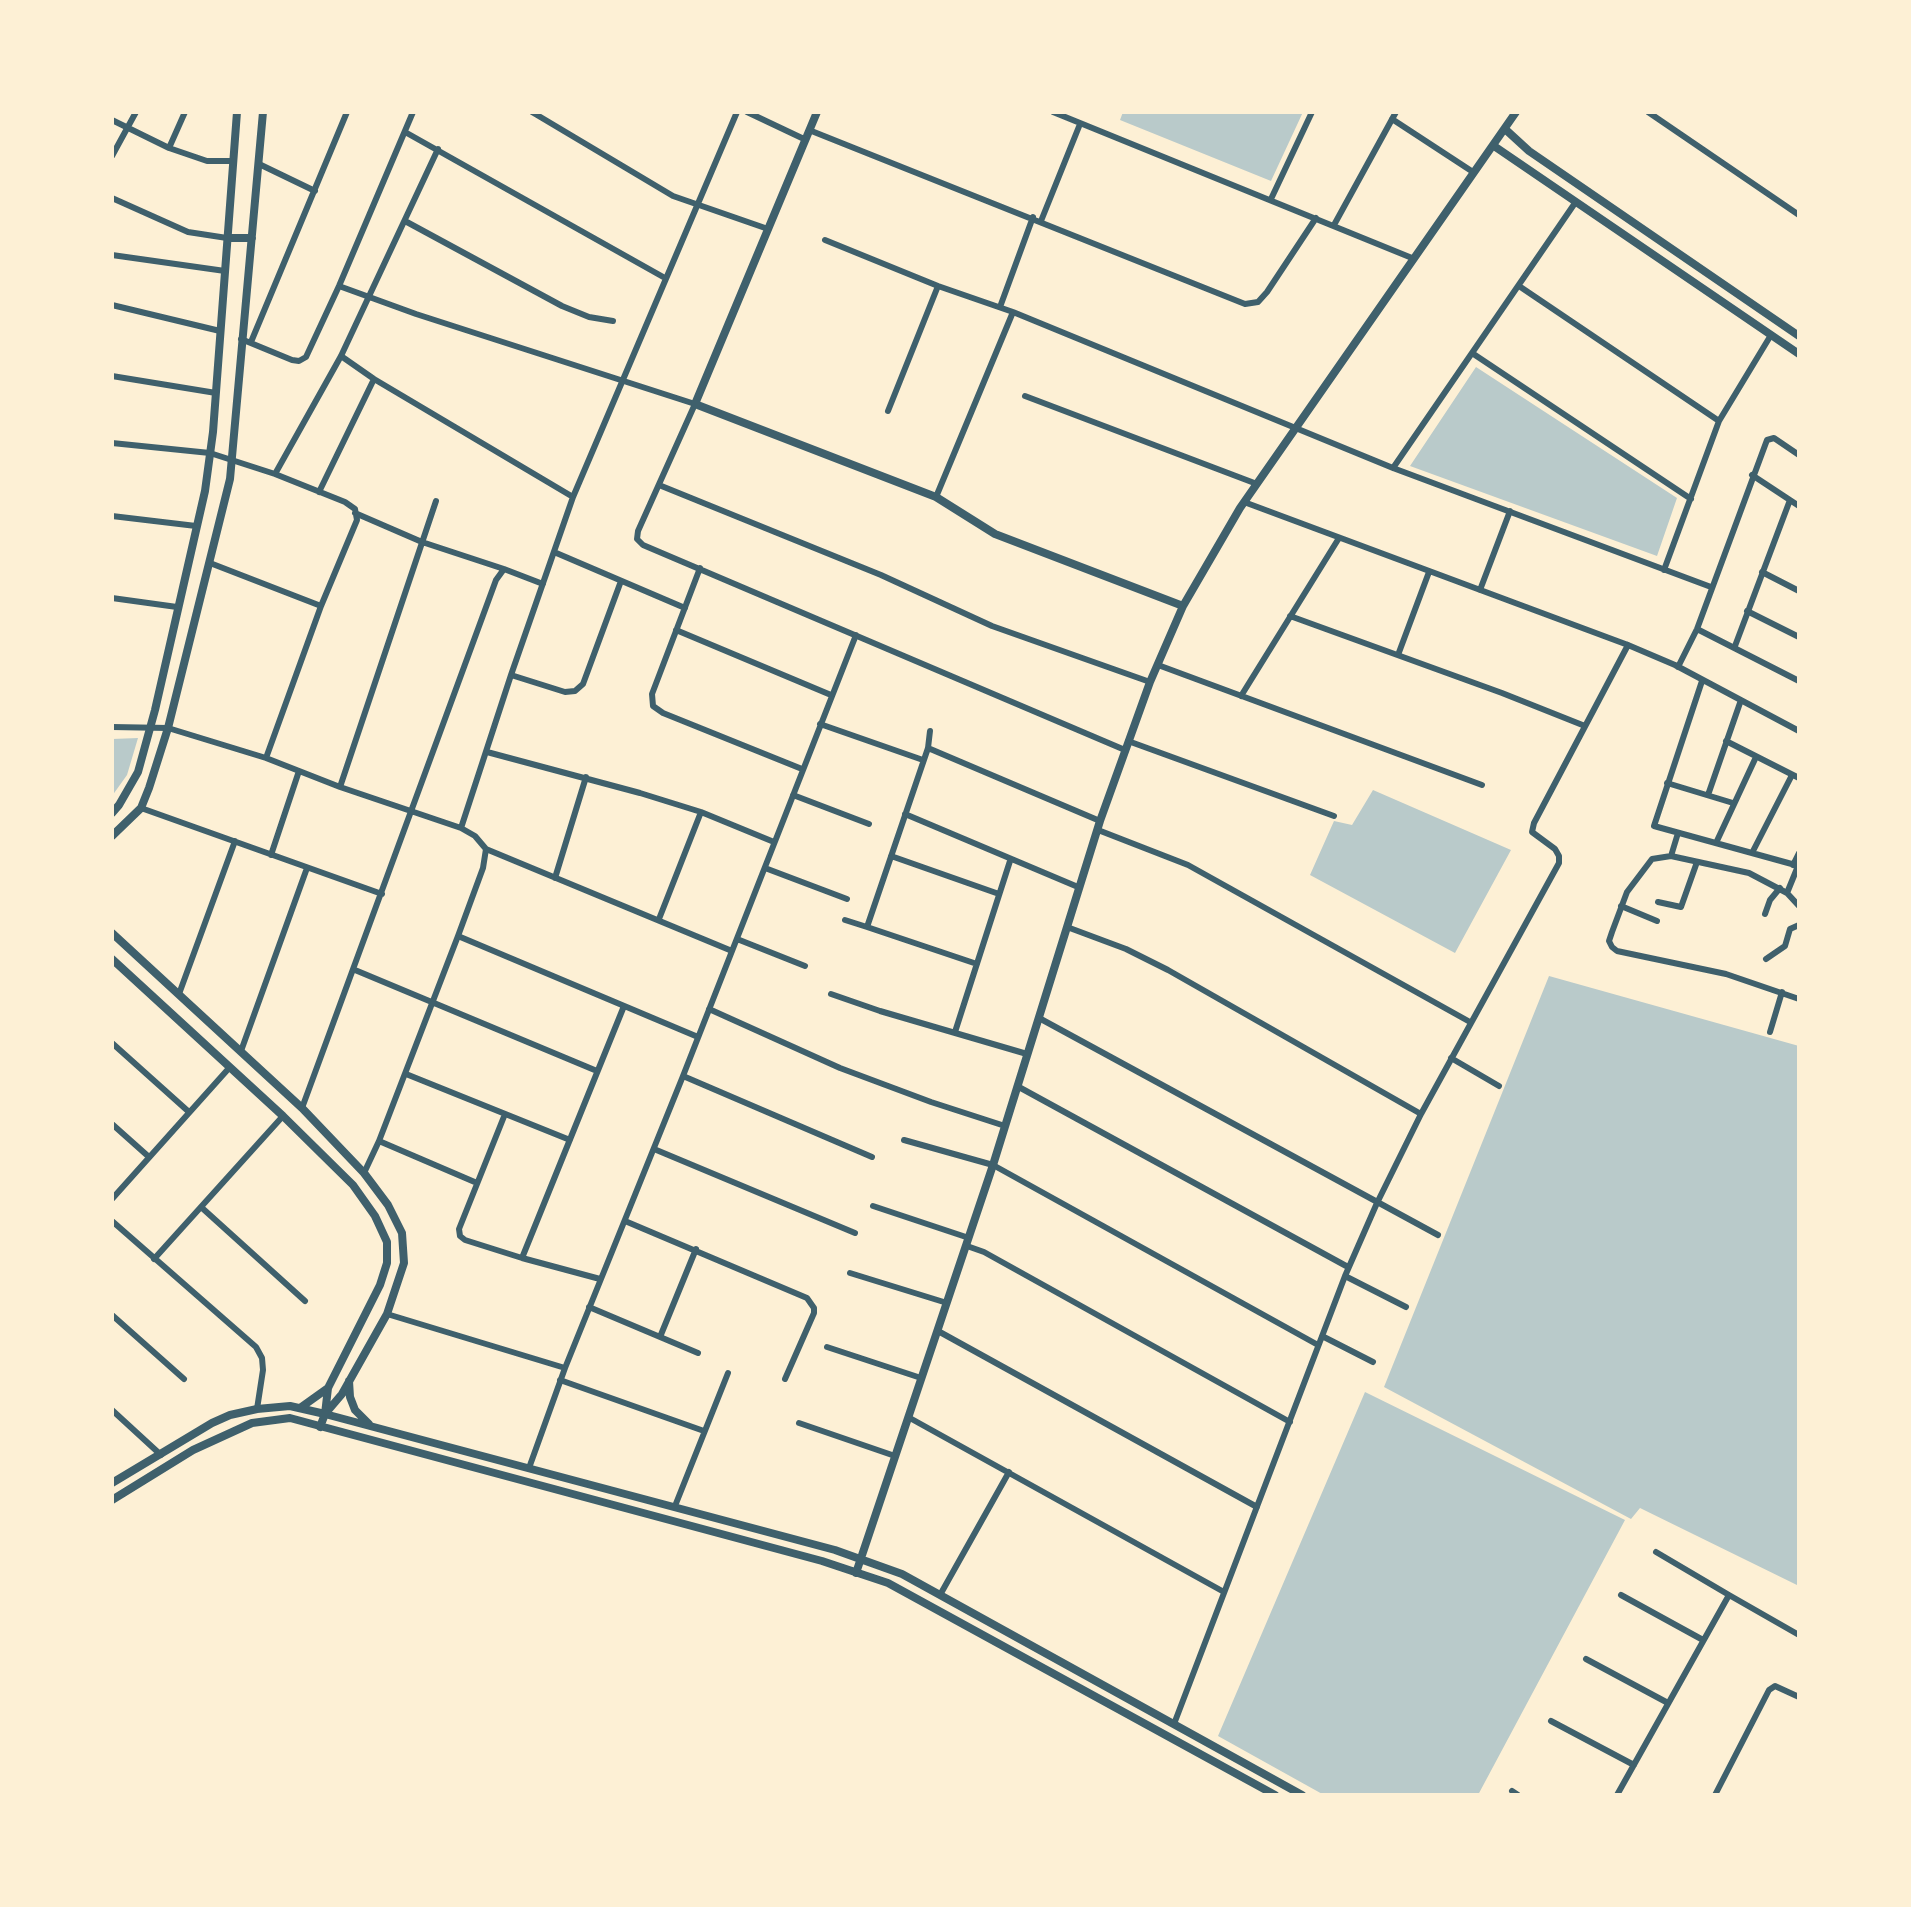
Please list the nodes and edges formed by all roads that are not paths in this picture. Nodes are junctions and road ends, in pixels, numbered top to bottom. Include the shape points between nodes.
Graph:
1 (136, 112) edge
2 (185, 112) edge
3 (237, 112) edge
4 (263, 112) edge
5 (347, 112) edge
6 (413, 112) edge
7 (532, 112) edge
8 (737, 112) edge
9 (747, 112) edge
10 (817, 112) edge
11 (1053, 112) edge
12 (1312, 112) edge
13 (1516, 112) edge
14 (1648, 112) edge
15 (1394, 115) edge
16 (112, 120) edge
17 (1080, 124) junction
18 (128, 127) junction
19 (1505, 129) junction
20 (809, 130) junction
21 (405, 132) junction
22 (804, 139) junction
23 (1494, 146) junction
24 (169, 148) junction
25 (438, 149) junction
26 (112, 156) edge
27 (232, 161) junction
28 (259, 164) junction
29 (1473, 172) junction
30 (315, 191) junction
31 (112, 198) edge
32 (1271, 199) junction
33 (1575, 203) junction
34 (697, 206) junction
35 (1799, 215) edge
36 (1033, 217) junction
37 (1316, 218) junction
38 (405, 221) junction
39 (1041, 221) junction
40 (1334, 225) junction
41 (768, 229) junction
42 (227, 238) junction
43 (252, 238) junction
44 (825, 240) dead end
45 (112, 255) edge
46 (1412, 258) junction
47 (225, 271) junction
48 (665, 278) junction
49 (339, 286) junction
50 (938, 286) junction
51 (1519, 286) junction
52 (369, 298) junction
53 (112, 305) edge
54 (1000, 307) junction
55 (1013, 312) junction
56 (613, 321) dead end
57 (220, 331) junction
58 (1798, 334) edge
59 (1771, 335) junction
60 (246, 341) junction
61 (1796, 350) edge
62 (1472, 353) junction
63 (341, 356) junction
64 (112, 376) edge
65 (374, 379) junction
66 (621, 381) junction
67 (216, 393) junction
68 (1025, 396) dead end
69 (695, 404) junction
70 (888, 411) dead end
71 (1719, 421) junction
72 (1295, 430) junction
73 (112, 443) edge
74 (210, 453) junction
75 (1799, 455) edge
76 (232, 460) junction
77 (1393, 468) junction
78 (275, 474) junction
79 (1752, 475) junction
80 (1257, 484) junction
81 (659, 485) junction
82 (319, 492) junction
83 (573, 497) junction
84 (936, 497) junction
85 (1691, 499) junction
86 (1790, 500) junction
87 (436, 501) dead end
88 (1244, 502) junction
89 (1799, 506) edge
90 (355, 511) junction
91 (1510, 511) junction
92 (112, 516) edge
93 (196, 526) junction
94 (1339, 538) junction
95 (422, 542) junction
96 (554, 552) junction
97 (210, 563) junction
98 (700, 568) junction
99 (504, 569) junction
100 (1664, 570) junction
101 (1429, 572) junction
102 (1762, 572) junction
103 (621, 581) junction
104 (543, 584) junction
105 (1711, 587) junction
106 (1798, 589) edge
107 (1480, 590) junction
108 (112, 598) edge
109 (321, 606) junction
110 (1183, 606) junction
111 (177, 607) junction
112 (685, 608) junction
113 (1747, 611) junction
114 (1290, 616) junction
115 (1697, 629) junction
116 (676, 630) junction
117 (856, 635) junction
118 (1799, 637) edge
119 (1628, 645) junction
120 (1735, 646) junction
121 (1398, 655) junction
122 (1158, 665) junction
123 (1678, 667) junction
124 (511, 675) junction
125 (1702, 681) junction
126 (1799, 681) edge
127 (1150, 682) junction
128 (831, 695) junction
129 (1241, 696) junction
130 (1741, 700) junction
131 (820, 724) junction
132 (149, 726) junction
133 (1585, 726) junction
134 (112, 727) edge
135 (168, 728) junction
136 (930, 731) dead end
137 (1799, 731) edge
138 (1726, 741) junction
139 (1127, 745) junction
140 (928, 748) junction
141 (487, 752) junction
142 (1756, 757) junction
143 (266, 758) junction
144 (923, 760) junction
145 (802, 769) junction
146 (299, 771) junction
147 (586, 777) junction
148 (1796, 777) edge
149 (1667, 783) junction
150 (1482, 785) dead end
151 (340, 787) junction
152 (793, 795) junction
153 (1708, 795) junction
154 (1733, 803) junction
155 (141, 808) junction
156 (412, 812) junction
157 (701, 812) junction
158 (112, 813) edge
159 (905, 814) junction
160 (1334, 816) dead end
161 (869, 824) dead end
162 (1099, 825) junction
163 (461, 828) junction
164 (1678, 833) junction
165 (112, 836) edge
166 (235, 841) junction
167 (774, 842) junction
168 (1716, 843) junction
169 (486, 849) junction
170 (1752, 853) junction
171 (1799, 853) edge
172 (271, 855) junction
173 (891, 856) junction
174 (1671, 856) junction
175 (1010, 861) junction
176 (1697, 862) junction
177 (1797, 866) edge
178 (307, 868) junction
179 (765, 868) junction
180 (555, 878) junction
181 (1078, 887) junction
182 (1780, 888) junction
183 (1787, 893) junction
184 (382, 894) junction
185 (999, 894) junction
186 (847, 899) dead end
187 (1658, 902) dead end
188 (1621, 906) junction
189 (1799, 906) edge
190 (1765, 914) dead end
191 (659, 919) junction
192 (845, 920) dead end
193 (1657, 921) dead end
194 (1799, 925) edge
195 (867, 927) junction
196 (1067, 927) junction
197 (112, 933) edge
198 (458, 936) junction
199 (737, 939) junction
200 (732, 951) junction
201 (1766, 959) dead end
202 (977, 964) junction
203 (114, 965) edge
204 (805, 966) dead end
205 (355, 970) junction
206 (1782, 992) junction
207 (179, 994) junction
208 (831, 994) dead end
209 (1799, 999) edge
210 (432, 1003) junction
211 (624, 1006) junction
212 (709, 1009) junction
213 (1039, 1018) junction
214 (1470, 1022) junction
215 (955, 1032) junction
216 (1770, 1032) dead end
217 (698, 1037) junction
218 (112, 1043) edge
219 (241, 1051) junction
220 (1027, 1054) junction
221 (1451, 1058) junction
222 (230, 1067) junction
223 (597, 1071) junction
224 (406, 1074) junction
225 (683, 1076) junction
226 (1017, 1086) junction
227 (1499, 1086) dead end
228 (302, 1108) junction
229 (189, 1112) junction
230 (505, 1114) junction
231 (1421, 1114) junction
232 (283, 1116) junction
233 (112, 1124) edge
234 (1005, 1126) junction
235 (570, 1140) junction
236 (904, 1140) dead end
237 (379, 1141) junction
238 (654, 1149) junction
239 (149, 1157) junction
240 (872, 1157) dead end
241 (993, 1165) junction
242 (364, 1173) junction
243 (477, 1183) junction
244 (112, 1199) edge
245 (1377, 1203) junction
246 (873, 1206) dead end
247 (201, 1207) junction
248 (112, 1221) edge
249 (625, 1221) junction
250 (855, 1233) dead end
251 (1438, 1235) dead end
252 (968, 1242) junction
253 (696, 1249) junction
254 (522, 1258) junction
255 (154, 1259) junction
256 (1348, 1267) junction
257 (850, 1273) dead end
258 (1345, 1276) junction
259 (600, 1279) junction
260 (305, 1301) dead end
261 (947, 1303) junction
262 (589, 1307) junction
263 (1406, 1307) dead end
264 (387, 1314) junction
265 (112, 1315) edge
266 (938, 1331) junction
267 (1322, 1336) junction
268 (660, 1337) junction
269 (1318, 1345) junction
270 (827, 1347) dead end
271 (698, 1353) dead end
272 (1373, 1362) dead end
273 (565, 1368) junction
274 (728, 1373) dead end
275 (921, 1378) junction
276 (184, 1379) dead end
277 (785, 1379) dead end
278 (349, 1380) junction
279 (560, 1380) junction
280 (328, 1388) junction
281 (300, 1408) junction
282 (257, 1409) junction
283 (112, 1410) edge
284 (325, 1414) junction
285 (908, 1417) junction
286 (1290, 1422) junction
287 (799, 1423) dead end
288 (370, 1426) junction
289 (320, 1427) junction
290 (704, 1431) junction
291 (161, 1455) junction
292 (895, 1456) junction
293 (529, 1468) junction
294 (1009, 1472) junction
295 (112, 1483) edge
296 (112, 1500) edge
297 (675, 1506) junction
298 (1257, 1507) junction
299 (1656, 1552) dead end
300 (861, 1559) junction
301 (856, 1573) junction
302 (1224, 1592) junction
303 (940, 1595) junction
304 (1621, 1595) dead end
305 (1729, 1595) junction
306 (1799, 1635) edge
307 (1703, 1640) junction
308 (1586, 1659) dead end
309 (1799, 1697) edge
310 (1668, 1703) junction
311 (1551, 1721) dead end
312 (1174, 1724) junction
313 (1634, 1765) junction
314 (1275, 1795) edge
315 (1302, 1795) edge
316 (1617, 1795) edge
317 (1715, 1795) edge

1 - 18 street
2 - 24 street
3 - 27 street
4 - 28 street
5 - 30 street
6 - 21 street
7 - 34 street via 651,185
8 - 34 street
9 - 22 street
10 - 20 street
11 - 17 street
12 - 32 street
13 - 19 street
14 - 35 street
15 - 29 street
15 - 40 street
16 - 18 street
17 - 32 street
17 - 39 street
18 - 24 street
18 - 26 street
19 - 23 street
19 - 58 street via 1522,146
20 - 22 street
20 - 36 street
21 - 25 street
21 - 49 street
22 - 41 street
23 - 29 street
23 - 33 street
24 - 27 street via 207,161
25 - 38 street
25 - 48 street
27 - 42 street
28 - 30 street
28 - 43 street
29 - 46 street
30 - 60 street
31 - 42 street via 188,232
32 - 37 street
33 - 51 street
33 - 59 street
34 - 41 street
34 - 48 street
36 - 39 street
36 - 54 street
37 - 39 street via 1267,292 1258,302 1245,304
37 - 40 street
38 - 52 street
38 - 56 street via 562,306
40 - 46 street
41 - 69 street
42 - 43 street
42 - 47 street
43 - 60 street
44 - 50 street
45 - 47 street
46 - 72 street
47 - 57 street
48 - 66 street
49 - 52 street
49 - 60 street via 306,357 299,361
50 - 54 street
50 - 70 street
51 - 62 street
51 - 71 street
52 - 63 street
52 - 66 street
53 - 57 street
54 - 55 street
55 - 72 street
55 - 84 street
57 - 67 street
58 - 61 street
59 - 61 street
59 - 71 street
60 - 76 street
62 - 77 street
62 - 85 street
63 - 65 street
63 - 78 street
64 - 67 street
65 - 82 street
65 - 83 street
66 - 69 street
66 - 83 street
67 - 74 street
68 - 80 street
69 - 81 street
69 - 84 street
71 - 85 street
72 - 77 street
72 - 80 street
73 - 74 street
74 - 76 street
74 - 93 street
75 - 79 street via 1770,437
76 - 78 street
76 - 97 street
77 - 91 street
78 - 82 street
79 - 86 street
79 - 105 street
80 - 88 street
81 - 98 street via 637,539
81 - 127 street via 992,626
82 - 90 street
83 - 96 street
84 - 110 street via 995,534
85 - 100 street
86 - 89 street
86 - 102 street
87 - 95 street
88 - 94 street
88 - 110 street
90 - 95 street
90 - 109 street via 357,520
91 - 100 street
91 - 107 street
92 - 93 street
93 - 111 street
94 - 101 street
94 - 114 street
95 - 99 street
95 - 151 street
96 - 103 street
96 - 104 street
97 - 109 street
97 - 135 street
98 - 112 street
98 - 117 street
99 - 104 street
99 - 156 street
100 - 105 street
101 - 107 street
101 - 121 street
102 - 106 street
102 - 113 street
103 - 112 street
103 - 124 street via 583,684 575,691
104 - 124 street
105 - 115 street
107 - 119 street
108 - 111 street
109 - 143 street
110 - 122 street
111 - 132 street
112 - 116 street
113 - 118 street
113 - 120 street
114 - 121 street
114 - 129 street
115 - 120 street
115 - 123 street
116 - 128 street
116 - 145 street via 652,694 653,706
117 - 128 street
117 - 139 street
119 - 123 street
119 - 133 street
120 - 126 street
121 - 133 street
122 - 127 street
122 - 129 street
123 - 125 street
124 - 141 street
125 - 130 street
125 - 149 street
127 - 139 street
128 - 131 street
129 - 150 street
130 - 137 street
130 - 138 street
131 - 144 street
131 - 145 street
132 - 134 street
132 - 135 street
132 - 158 street via 138,772
133 - 214 street via 1532,832 1555,849 1559,863
135 - 143 street
135 - 155 street
136 - 140 street
138 - 142 street
138 - 153 street
139 - 160 street
139 - 162 street
140 - 144 street
140 - 162 street
141 - 147 street
141 - 163 street
142 - 148 street
142 - 154 street
143 - 146 street
144 - 159 street
145 - 152 street
146 - 151 street
146 - 172 street
147 - 157 street
147 - 180 street
148 - 170 street
149 - 153 street
149 - 164 street via 1654,826
151 - 156 street
152 - 161 street
152 - 167 street
153 - 154 street
154 - 168 street
155 - 165 street
155 - 166 street
156 - 163 street
156 - 184 street
157 - 167 street
157 - 191 street
159 - 173 street
159 - 175 street
162 - 181 street
162 - 214 street via 1188,865
163 - 169 street
164 - 168 street
164 - 174 street
166 - 172 street
166 - 207 street
167 - 179 street
168 - 170 street
169 - 180 street
169 - 198 street
170 - 177 street
171 - 177 street
172 - 178 street
173 - 185 street
173 - 195 street
174 - 176 street
174 - 188 street via 1652,859
175 - 181 street
175 - 185 street
176 - 182 street via 1749,873
176 - 187 street via 1681,907
177 - 183 street
178 - 184 street
178 - 219 street
179 - 186 street
179 - 199 street
180 - 191 street
181 - 196 street
182 - 183 street
182 - 190 street
183 - 189 street
184 - 205 street
185 - 202 street
188 - 193 street
188 - 206 street via 1609,941 1617,951
191 - 200 street
192 - 195 street
194 - 201 street via 1790,929 1785,946
195 - 202 street
196 - 213 street
196 - 231 street via 1168,970
197 - 207 street
198 - 210 street
198 - 211 street
199 - 200 street
199 - 204 street
200 - 212 street
202 - 215 street
203 - 222 street
205 - 210 street
205 - 228 street
206 - 209 street
206 - 216 street
207 - 219 street
208 - 215 street
210 - 223 street
210 - 224 street
211 - 217 street
211 - 223 street
212 - 217 street
212 - 234 street via 840,1068
213 - 220 street
213 - 245 street
214 - 221 street
215 - 220 street
217 - 225 street
218 - 229 street
219 - 228 street
220 - 226 street
221 - 227 street
221 - 231 street
222 - 229 street
222 - 232 street
223 - 235 street
224 - 230 street
224 - 237 street
225 - 238 street
225 - 240 street
226 - 234 street
226 - 256 street
228 - 242 street
229 - 239 street
230 - 235 street
230 - 243 street
231 - 245 street
232 - 247 street
232 - 280 street via 353,1185 387,1242 380,1285
233 - 239 street
234 - 241 street
235 - 254 street
236 - 241 street
237 - 242 street
237 - 243 street
238 - 249 street
238 - 250 street
239 - 244 street
241 - 252 street
241 - 269 street
242 - 264 street via 402,1233 404,1263
243 - 254 street via 460,1236
245 - 251 street
245 - 256 street
246 - 252 street
247 - 255 street
247 - 260 street
248 - 255 street
249 - 253 street
249 - 259 street
252 - 261 street
252 - 286 street
253 - 268 street
253 - 277 street via 811,1303 814,1313
254 - 259 street
255 - 282 street via 256,1347 263,1370
256 - 258 street
257 - 261 street
258 - 263 street
258 - 267 street
259 - 262 street
261 - 266 street
262 - 268 street
262 - 273 street
264 - 273 street
264 - 278 street
265 - 276 street
266 - 275 street
266 - 298 street
267 - 269 street
267 - 272 street
268 - 271 street
269 - 286 street
270 - 275 street
273 - 279 street
274 - 290 street
275 - 285 street
278 - 284 street
278 - 288 street via 355,1410
279 - 290 street
279 - 293 street
280 - 281 street
280 - 284 street
281 - 282 street
281 - 284 street
282 - 291 street via 212,1423
283 - 291 street
284 - 288 street
284 - 289 street
285 - 292 street
285 - 294 street
286 - 298 street
287 - 292 street
288 - 293 street
289 - 296 street via 290,1418 252,1423 193,1450
289 - 301 street
290 - 297 street
291 - 295 street
292 - 300 street
293 - 297 street
294 - 302 street
294 - 303 street
297 - 300 street
298 - 302 street
299 - 305 street
300 - 301 street
300 - 303 street
301 - 314 street via 888,1583
302 - 312 street
303 - 312 street
304 - 307 street
305 - 306 street
305 - 307 street
307 - 310 street
308 - 310 street
309 - 317 street via 1775,1686 1769,1690
310 - 313 street
311 - 313 street
312 - 315 street
313 - 316 street

